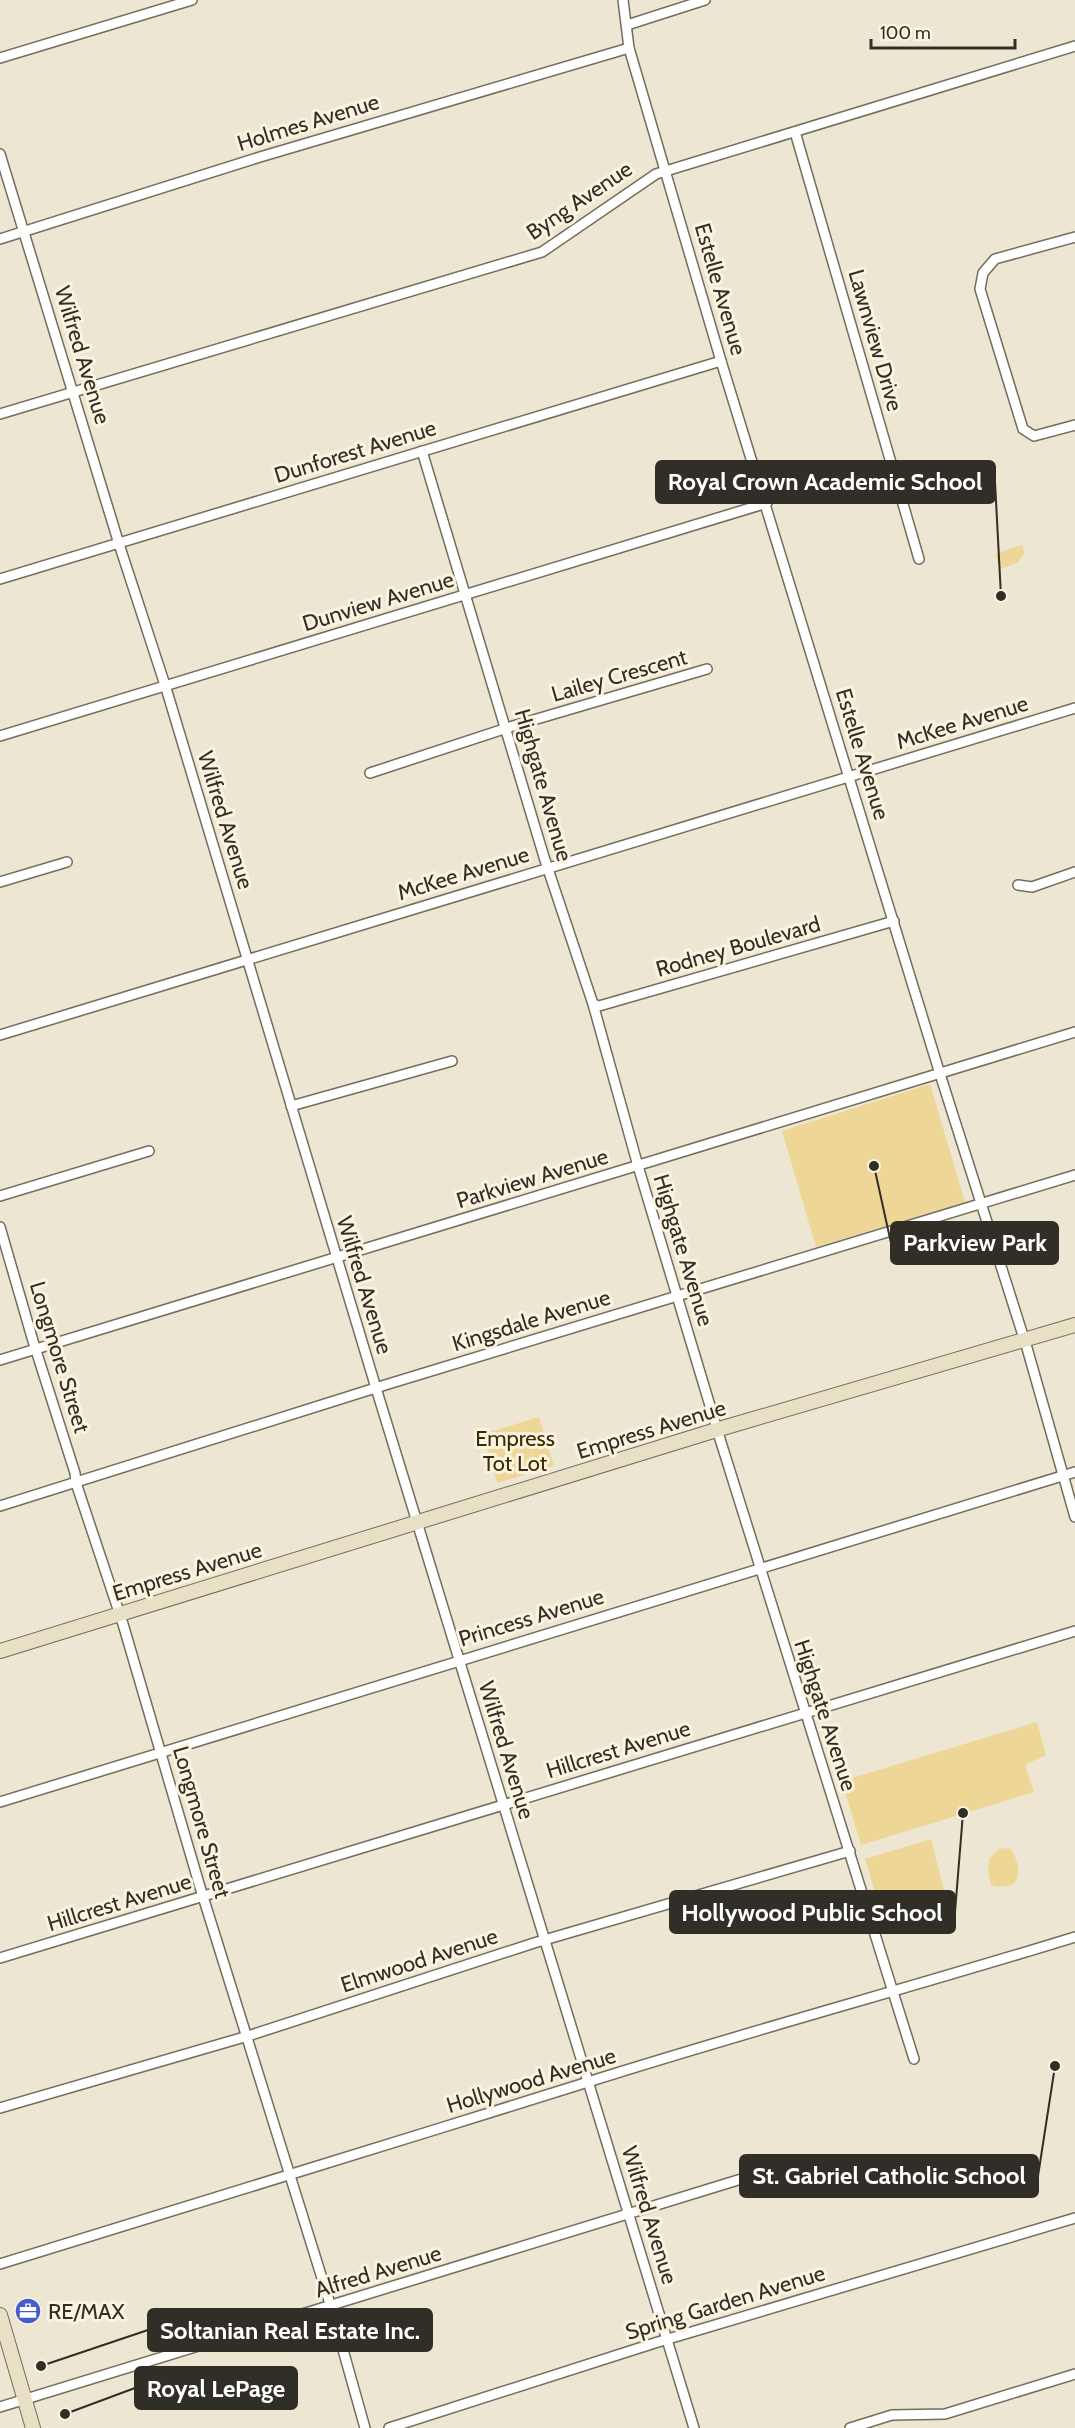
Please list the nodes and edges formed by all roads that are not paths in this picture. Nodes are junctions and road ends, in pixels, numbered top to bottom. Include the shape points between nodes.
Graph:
1 (192, 0) edge
2 (623, 0) edge
3 (705, 0) edge
4 (627, 25) junction
5 (1075, 46) edge
6 (629, 48) junction
7 (0, 58) edge
8 (795, 132) junction
9 (0, 154) edge
10 (666, 171) junction
11 (25, 231) junction
12 (1075, 237) edge
13 (0, 238) edge
14 (721, 361) junction
15 (73, 392) junction
16 (0, 414) edge
17 (1075, 425) edge
18 (422, 451) junction
19 (767, 503) junction
20 (119, 544) junction
21 (919, 559) dead end
22 (0, 579) edge
23 (466, 594) junction
24 (707, 669) dead end
25 (166, 688) junction
26 (1075, 708) edge
27 (507, 728) junction
28 (0, 736) edge
29 (370, 773) dead end
30 (850, 777) junction
31 (67, 862) dead end
32 (547, 868) junction
33 (1075, 872) edge
34 (0, 882) edge
35 (1018, 885) dead end
36 (894, 921) junction
37 (247, 959) junction
38 (593, 1004) junction
39 (1075, 1032) edge
40 (0, 1035) edge
41 (452, 1060) dead end
42 (940, 1074) junction
43 (291, 1106) junction
44 (149, 1151) dead end
45 (638, 1166) junction
46 (1075, 1175) edge
47 (0, 1197) edge
48 (982, 1204) junction
49 (0, 1227) edge
50 (336, 1258) junction
51 (678, 1296) junction
52 (1075, 1325) edge
53 (1024, 1339) junction
54 (35, 1349) junction
55 (0, 1360) edge
56 (376, 1388) junction
57 (717, 1430) junction
58 (1075, 1472) edge
59 (1062, 1476) junction
60 (76, 1483) junction
61 (0, 1506) edge
62 (1075, 1517) edge
63 (417, 1522) junction
64 (761, 1568) junction
65 (120, 1614) junction
66 (1075, 1631) edge
67 (0, 1651) edge
68 (459, 1660) junction
69 (804, 1713) junction
70 (161, 1754) junction
71 (0, 1802) edge
72 (504, 1805) junction
73 (850, 1851) junction
74 (203, 1897) junction
75 (1075, 1937) edge
76 (545, 1940) junction
77 (0, 1959) edge
78 (893, 1994) junction
79 (248, 2036) junction
80 (914, 2059) dead end
81 (588, 2082) junction
82 (0, 2108) edge
83 (765, 2168) dead end
84 (290, 2176) junction
85 (629, 2212) junction
86 (1075, 2218) edge
87 (0, 2264) edge
88 (331, 2307) junction
89 (0, 2315) edge
90 (668, 2340) junction
91 (1075, 2374) edge
92 (24, 2399) junction
93 (0, 2407) edge
94 (33, 2428) edge
95 (364, 2428) edge
96 (389, 2428) edge
97 (694, 2428) edge
98 (850, 2428) edge

1 - 7 street
2 - 4 street, Estelle Avenue
3 - 4 street
4 - 6 street, Estelle Avenue
5 - 8 street, Byng Avenue
6 - 10 street, Estelle Avenue
6 - 11 street, Holmes Avenue
8 - 10 street, Byng Avenue
8 - 21 street, Lawnview Drive
9 - 11 street, Wilfred Avenue
10 - 14 street, Estelle Avenue
10 - 15 street, Byng Avenue via 645,178 542,252
11 - 13 street, Holmes Avenue
11 - 15 street, Wilfred Avenue
12 - 17 street via 995,259 983,273 980,289 1023,429 1034,436
14 - 18 street, Dunforest Avenue
14 - 19 street, Estelle Avenue
15 - 16 street, Byng Avenue
15 - 20 street, Wilfred Avenue
18 - 20 street, Dunforest Avenue
18 - 23 street, Highgate Avenue
19 - 23 street, Dunview Avenue
19 - 30 street, Estelle Avenue
20 - 22 street, Dunforest Avenue
20 - 25 street, Wilfred Avenue
23 - 25 street, Dunview Avenue
23 - 27 street, Highgate Avenue
24 - 27 street, Lailey Crescent
25 - 28 street, Dunview Avenue
25 - 37 street, Wilfred Avenue
26 - 30 street, McKee Avenue
27 - 29 street, Lailey Crescent
27 - 32 street, Highgate Avenue
30 - 32 street, McKee Avenue
30 - 36 street, Estelle Avenue
31 - 34 street
32 - 37 street, McKee Avenue
32 - 38 street, Highgate Avenue
33 - 35 street via 1032,887
36 - 38 street, Rodney Boulevard via 599,1006
36 - 42 street, Estelle Avenue
37 - 40 street, McKee Avenue
37 - 43 street, Wilfred Avenue
38 - 45 street, Highgate Avenue
39 - 42 street, Parkview Avenue
41 - 43 street
42 - 45 street, Parkview Avenue
42 - 48 street, Estelle Avenue
43 - 50 street, Wilfred Avenue
44 - 47 street
45 - 50 street, Parkview Avenue
45 - 51 street, Highgate Avenue
46 - 48 street, Kingsdale Avenue
48 - 51 street, Kingsdale Avenue
48 - 53 street, Estelle Avenue
49 - 54 street, Longmore Street
50 - 54 street, Parkview Avenue
50 - 56 street, Wilfred Avenue
51 - 56 street, Kingsdale Avenue
51 - 57 street, Highgate Avenue
52 - 53 street, Empress Avenue
53 - 57 street, Empress Avenue
53 - 59 street, Estelle Avenue
54 - 55 street, Parkview Avenue
54 - 60 street, Longmore Street
56 - 60 street, Kingsdale Avenue
56 - 63 street, Wilfred Avenue
57 - 63 street, Empress Avenue
57 - 64 street, Highgate Avenue
58 - 59 street, Princess Avenue
59 - 62 street, Estelle Avenue
59 - 64 street, Princess Avenue
60 - 61 street, Kingsdale Avenue
60 - 65 street, Longmore Street
63 - 65 street, Empress Avenue
63 - 68 street, Wilfred Avenue
64 - 68 street, Princess Avenue
64 - 69 street, Highgate Avenue
65 - 67 street, Empress Avenue
65 - 70 street, Longmore Street
66 - 69 street, Hillcrest Avenue
68 - 70 street, Princess Avenue
68 - 72 street, Wilfred Avenue
69 - 72 street, Hillcrest Avenue
69 - 73 street, Highgate Avenue
70 - 71 street, Princess Avenue
70 - 74 street, Longmore Street
72 - 74 street, Hillcrest Avenue
72 - 76 street, Wilfred Avenue
73 - 76 street, Elmwood Avenue
73 - 78 street, Highgate Avenue
74 - 77 street, Hillcrest Avenue
74 - 79 street, Longmore Street
75 - 78 street, Hollywood Avenue
76 - 79 street, Elmwood Avenue
76 - 81 street, Wilfred Avenue
78 - 80 street, Highgate Avenue
78 - 81 street, Hollywood Avenue
79 - 82 street, Elmwood Avenue
79 - 84 street, Longmore Street
81 - 84 street, Hollywood Avenue
81 - 85 street, Wilfred Avenue
83 - 85 street, Alfred Avenue via 751,2176
84 - 87 street, Hollywood Avenue
84 - 88 street, Longmore Street
85 - 88 street, Alfred Avenue
85 - 90 street, Wilfred Avenue
86 - 90 street, Spring Garden Avenue
88 - 92 street, Alfred Avenue
88 - 95 street, Longmore Street
89 - 92 street
90 - 96 street, Spring Garden Avenue
90 - 97 street, Wilfred Avenue
91 - 98 street via 945,2414 892,2415
92 - 93 street, Alfred Avenue
92 - 94 street

